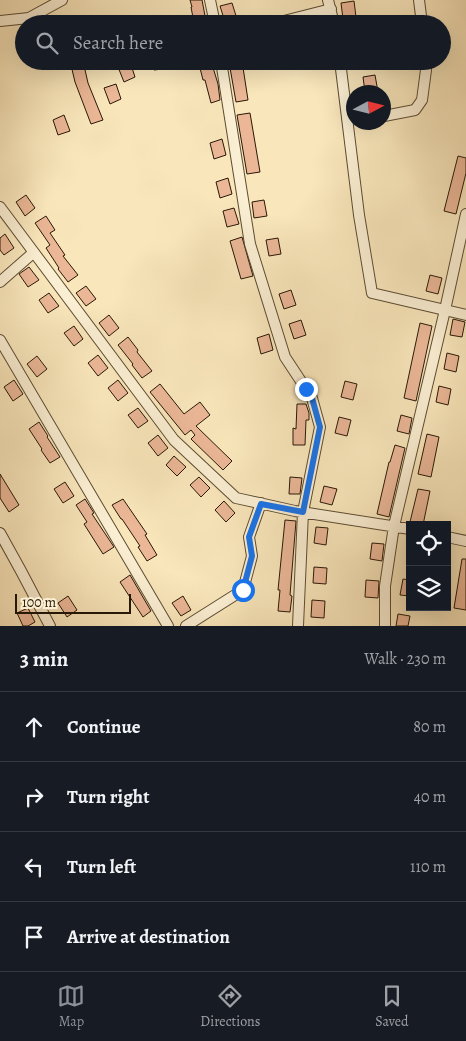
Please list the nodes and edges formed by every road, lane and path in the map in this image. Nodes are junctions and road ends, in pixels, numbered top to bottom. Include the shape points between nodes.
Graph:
1 (62, 0) edge
2 (210, 0) edge
3 (419, 0) edge
4 (330, 4) edge
5 (34, 15) edge
6 (213, 15) edge
7 (298, 15) edge
8 (421, 15) edge
9 (15, 19) edge
10 (0, 21) edge
11 (222, 70) edge
12 (342, 70) edge
13 (426, 70) edge
14 (346, 94) edge
15 (391, 115) edge
16 (352, 130) edge
17 (0, 207) edge
18 (466, 214) edge
19 (34, 253) junction
20 (0, 282) edge
21 (445, 310) junction
22 (466, 314) edge
23 (0, 340) edge
24 (261, 504) junction
25 (303, 512) junction
26 (394, 526) junction
27 (406, 528) edge
28 (0, 533) edge
29 (451, 538) edge
30 (466, 542) edge
31 (50, 626) edge
32 (168, 626) edge
33 (186, 626) edge
34 (298, 626) edge
35 (385, 626) edge

1 - 5 street
2 - 6 street
3 - 8 street
4 - 7 street
9 - 10 street
11 - 25 street via 250,244 285,357 312,398 320,427
12 - 14 street
13 - 15 street via 422,100 415,110
16 - 21 street via 359,215 372,293
17 - 19 street
18 - 21 street
19 - 20 street
19 - 24 street via 174,440 236,498
21 - 22 street
21 - 26 street
23 - 32 street
24 - 25 street
24 - 33 street via 249,537 252,556 243,590
25 - 26 street
25 - 34 street
26 - 27 street
26 - 35 street via 385,586
28 - 31 street
29 - 30 street

